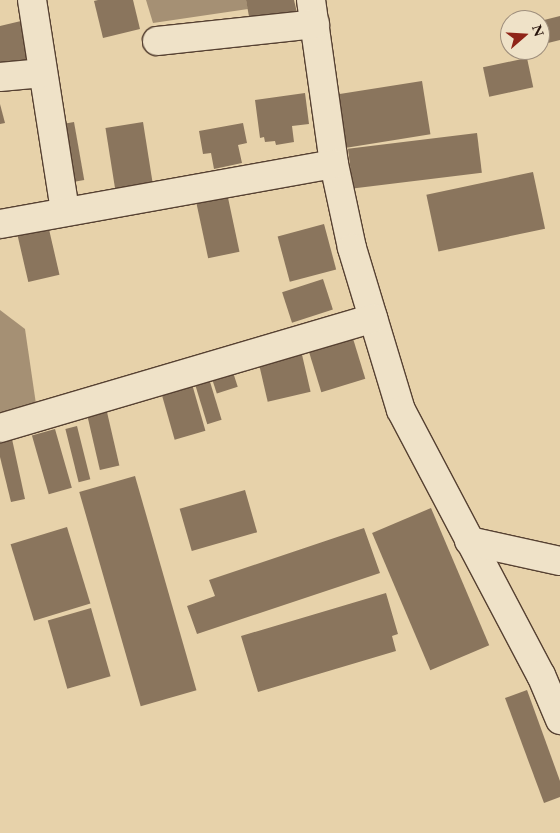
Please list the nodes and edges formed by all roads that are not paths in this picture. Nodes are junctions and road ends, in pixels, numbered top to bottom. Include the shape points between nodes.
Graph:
1 (32, 0) edge
2 (313, 12) edge
3 (157, 40) dead end
4 (43, 73) junction
5 (0, 77) edge
6 (334, 164) junction
7 (65, 211) junction
8 (0, 224) edge
9 (373, 318) junction
10 (0, 428) edge
11 (469, 541) junction
12 (560, 561) edge
13 (560, 720) edge

1 - 4 street
2 - 3 street
2 - 6 street
4 - 5 street
4 - 7 street
6 - 7 street
6 - 9 street via 352,248
7 - 8 street
9 - 10 street
9 - 11 street via 401,410
11 - 12 street
11 - 13 street via 541,675

